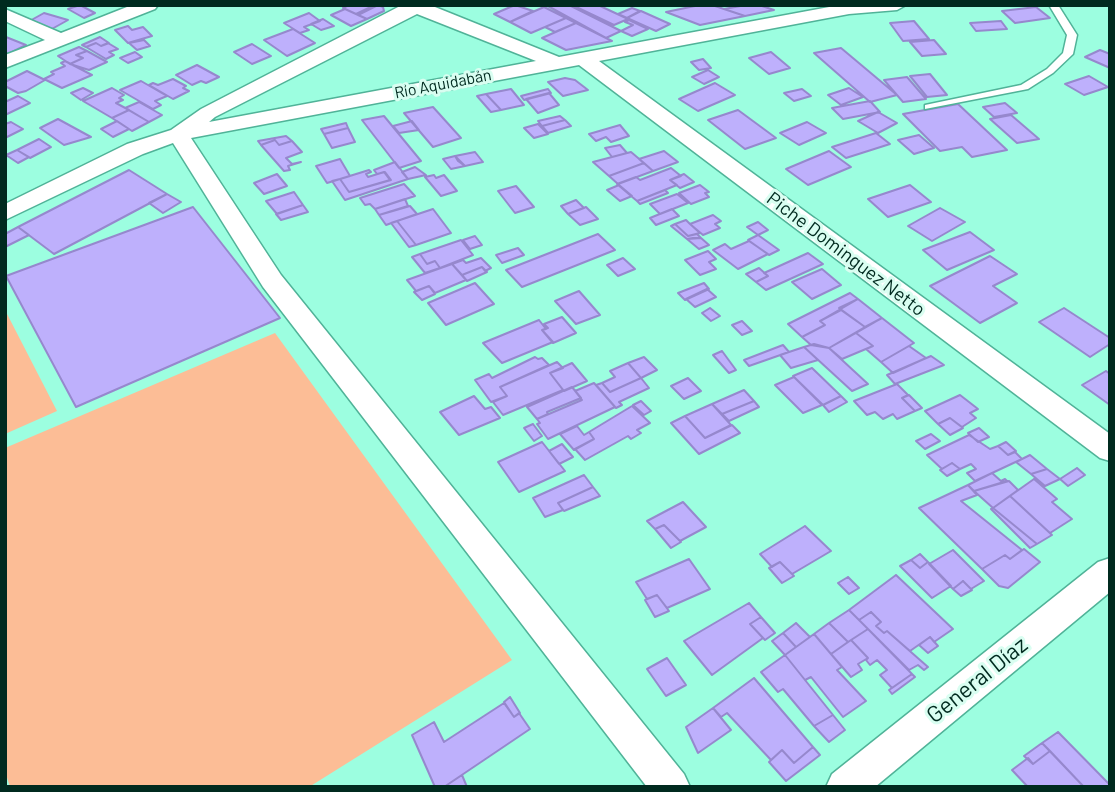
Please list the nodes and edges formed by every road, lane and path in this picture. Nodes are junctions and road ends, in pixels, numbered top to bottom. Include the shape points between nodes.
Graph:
1 (149, 5) edge
2 (828, 5) edge
3 (897, 5) edge
4 (1053, 5) edge
5 (416, 6) edge
6 (849, 9) junction
7 (5, 14) edge
8 (58, 39) junction
9 (582, 58) junction
10 (5, 62) edge
11 (557, 63) junction
12 (929, 107) dead end
13 (178, 134) junction
14 (5, 214) edge
15 (1110, 450) edge
16 (1110, 572) edge
17 (671, 787) edge
18 (845, 787) edge

1 - 8 street
2 - 6 street
3 - 6 street, Río Aquidabán
4 - 12 lane via 1072,35 1068,54 1051,71 1024,87
5 - 11 street
5 - 13 street via 208,113
6 - 9 street, Río Aquidabán
7 - 8 street
8 - 10 street
9 - 11 street, Río Aquidabán
9 - 15 street, Piche Dominguez Netto
11 - 13 street, Río Aquidabán
13 - 14 street, Río Aquidabán via 135,149
13 - 17 street via 272,281
16 - 18 street, General Díaz

